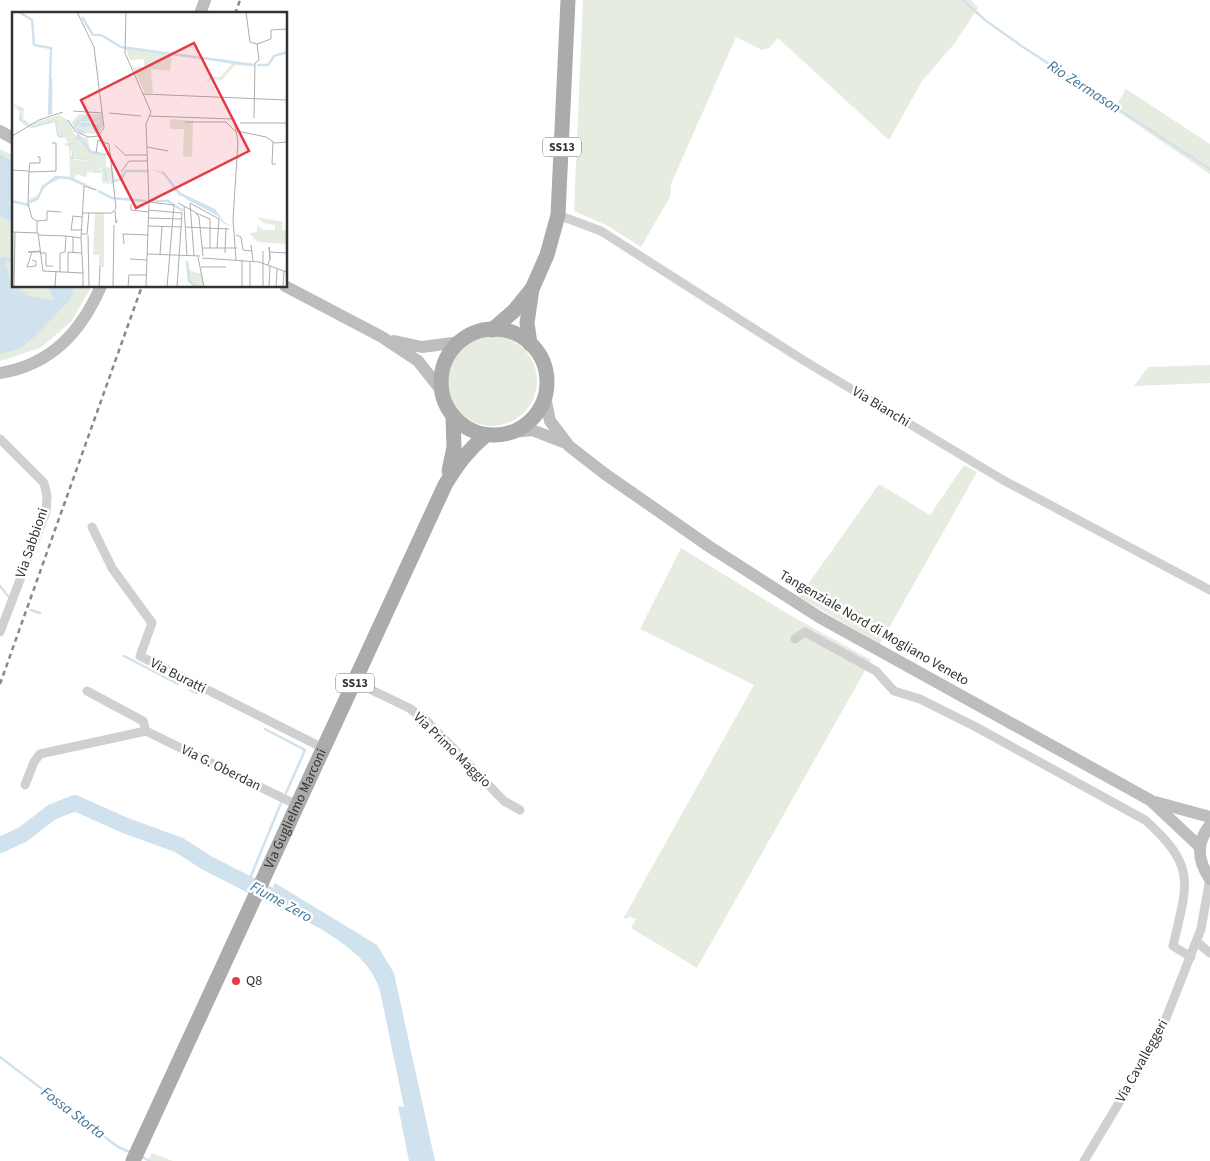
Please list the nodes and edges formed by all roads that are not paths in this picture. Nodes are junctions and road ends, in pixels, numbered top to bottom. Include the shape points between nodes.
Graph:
1 (205, 0) edge
2 (568, 0) edge
3 (201, 12) edge
4 (0, 131) edge
5 (12, 138) edge
6 (558, 215) junction
7 (100, 288) edge
8 (288, 288) edge
9 (532, 289) junction
10 (492, 330) junction
11 (382, 337) junction
12 (460, 342) junction
13 (530, 344) junction
14 (0, 373) edge
15 (441, 390) junction
16 (545, 397) junction
17 (453, 417) junction
18 (513, 432) junction
19 (486, 435) junction
20 (0, 439) edge
21 (569, 446) junction
22 (445, 485) junction
23 (92, 527) dead end
24 (1210, 590) edge
25 (0, 632) edge
26 (795, 638) dead end
27 (355, 682) junction
28 (87, 690) dead end
29 (146, 731) junction
30 (323, 748) junction
31 (24, 785) dead end
32 (1150, 800) junction
33 (297, 806) junction
34 (520, 810) dead end
35 (1210, 817) edge
36 (1210, 825) edge
37 (1199, 846) junction
38 (1210, 878) edge
39 (1210, 918) edge
40 (1201, 929) junction
41 (1197, 942) junction
42 (1210, 953) edge
43 (1192, 957) junction
44 (136, 1155) edge
45 (1084, 1161) edge

1 - 3 main road
2 - 6 main road, Via Guglielmo Marconi / SS13
4 - 5 main road
6 - 9 main road, Via Guglielmo Marconi / SS13 via 547,255
6 - 24 street, Via Bianchi via 600,231 803,360 1003,480
7 - 14 main road via 81,324 61,346 28,366
8 - 11 main road
9 - 10 main road, Via Guglielmo Marconi / SS13
9 - 13 main road, Via Guglielmo Marconi / SS13 via 527,323
10 - 12 main road, Via Guglielmo Marconi / SS13 via 475,333
10 - 13 main road, Via Guglielmo Marconi / SS13 via 509,332
11 - 12 main road via 422,347
11 - 15 main road via 418,361
12 - 15 main road, Via Guglielmo Marconi / SS13 via 443,366
13 - 16 main road, Via Guglielmo Marconi / SS13 via 545,368
15 - 17 main road, Via Guglielmo Marconi / SS13
16 - 18 main road via 534,416
16 - 21 main road, Tangenziale Nord di Mogliano Veneto via 554,427
17 - 19 main road via 467,428
17 - 22 main road, Via Guglielmo Marconi / SS13 via 454,447
18 - 19 main road
18 - 21 main road, Tangenziale Nord di Mogliano Veneto via 541,432
19 - 22 main road, Via Guglielmo Marconi / SS13 via 460,460
20 - 25 street, Via Sabbioni via 44,483 47,496 46,512
21 - 32 main road, Tangenziale Nord di Mogliano Veneto via 710,547 819,616
22 - 27 main road, Via Guglielmo Marconi / SS13
23 - 30 street, Via Buratti via 112,568 152,623 140,656
26 - 43 street via 805,632 876,671 894,691 920,699 976,727 1145,820 1167,840 1181,862 1186,881 1184,904 1172,946
27 - 30 main road, Via Guglielmo Marconi / SS13
27 - 34 street, Via Primo Maggio via 426,720 504,801
28 - 29 street, Via G. Oberdan via 143,721
29 - 31 street via 40,754
29 - 33 street, Via G. Oberdan
30 - 33 main road, Via Guglielmo Marconi / SS13
32 - 35 main road
32 - 37 main road
33 - 44 main road, Via Guglielmo Marconi / SS13
36 - 37 main road
37 - 38 main road via 1203,868
38 - 40 street, Via Cavalleggeri
39 - 40 street
40 - 41 street, Via Cavalleggeri
41 - 42 street
41 - 43 street, Via Cavalleggeri
43 - 45 street, Via Cavalleggeri via 1159,1036

